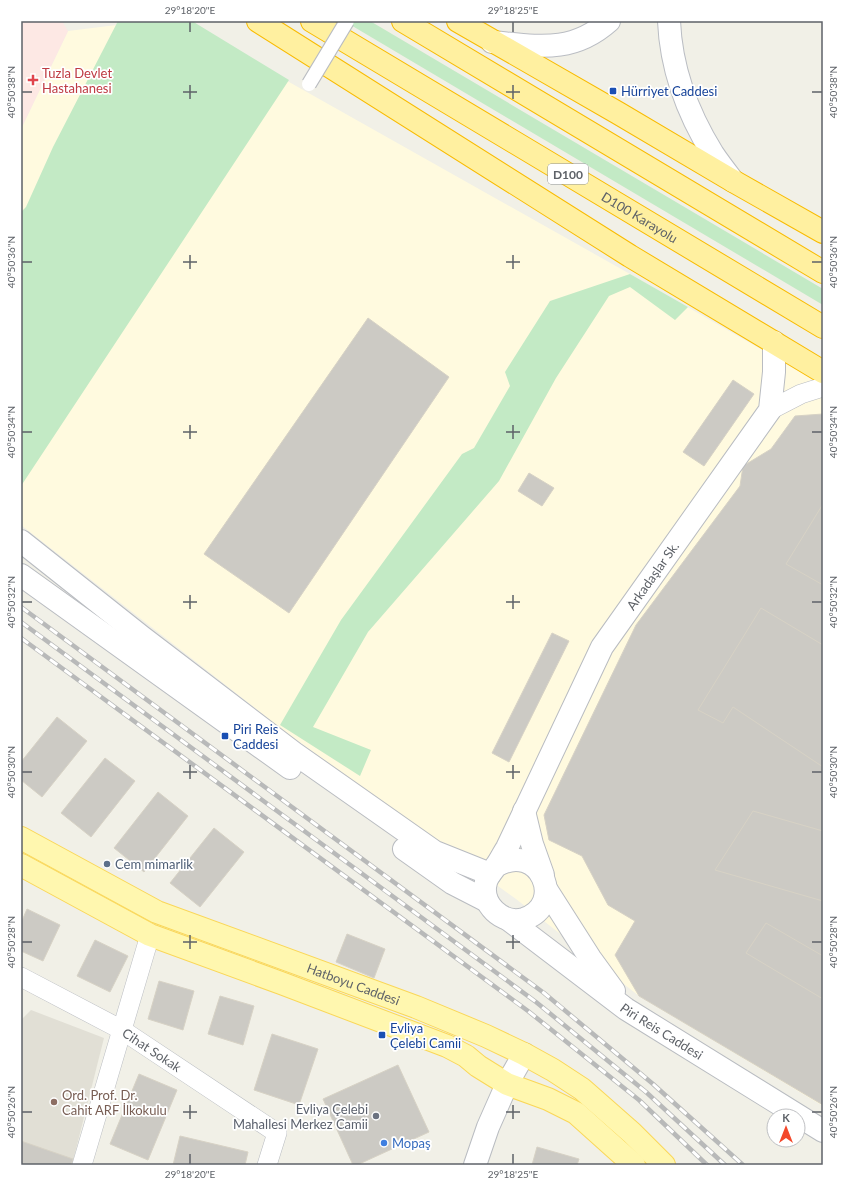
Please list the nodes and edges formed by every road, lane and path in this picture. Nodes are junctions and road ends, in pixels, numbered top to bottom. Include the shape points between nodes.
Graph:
1 (258, 21) edge
2 (312, 21) edge
3 (346, 21) edge
4 (403, 21) edge
5 (458, 21) edge
6 (609, 21) edge
7 (669, 21) edge
8 (492, 42) junction
9 (309, 84) dead end
10 (733, 181) junction
11 (823, 232) edge
12 (823, 272) edge
13 (823, 327) edge
14 (774, 342) junction
15 (823, 372) edge
16 (823, 387) edge
17 (770, 410) junction
18 (21, 542) edge
19 (21, 575) edge
20 (524, 811) junction
21 (21, 838) edge
22 (21, 865) edge
23 (493, 870) junction
24 (544, 882) junction
25 (487, 901) junction
26 (509, 920) junction
27 (150, 935) junction
28 (25, 985) edge
29 (626, 1009) junction
30 (122, 1030) junction
31 (524, 1054) junction
32 (507, 1084) junction
33 (823, 1132) edge
34 (82, 1165) edge
35 (267, 1165) edge
36 (476, 1165) edge
37 (634, 1165) edge
38 (664, 1165) edge

1 - 14 highway via 630,256
2 - 13 highway, D100 Karayolu / D100
3 - 9 street, bridge
4 - 12 highway
5 - 8 highway
6 - 8 street via 588,36 555,46 538,47
7 - 10 street via 670,43 681,87 694,122 713,155
8 - 10 highway
10 - 11 highway
14 - 15 highway
14 - 17 street, Arkadaşlar Sk.
16 - 17 street via 801,394
17 - 20 street, Arkadaşlar Sk. via 602,647
18 - 23 street via 294,753 435,852
19 - 25 street via 452,883
20 - 23 street, Arkadaşlar Sk. via 507,848
20 - 24 street
21 - 31 main road, Hatboyu Caddesi via 157,912 416,1007
22 - 27 main road, Hatboyu Caddesi
23 - 24 street via 504,862 521,860 537,868
23 - 25 street via 485,887
24 - 26 street via 543,903 537,912 519,920
24 - 29 street via 590,958
25 - 26 street via 492,910
26 - 29 street, Piri Reis Caddesi
27 - 30 street
27 - 32 main road, Hatboyu Caddesi via 447,1046
28 - 30 street, Cihat Sokak
29 - 33 street, Piri Reis Caddesi
30 - 34 street
30 - 35 street, Cihat Sokak via 277,1133
31 - 32 street
31 - 38 main road, Hatboyu Caddesi via 582,1089
32 - 36 street via 488,1127
32 - 37 main road, Hatboyu Caddesi via 548,1099 576,1113

